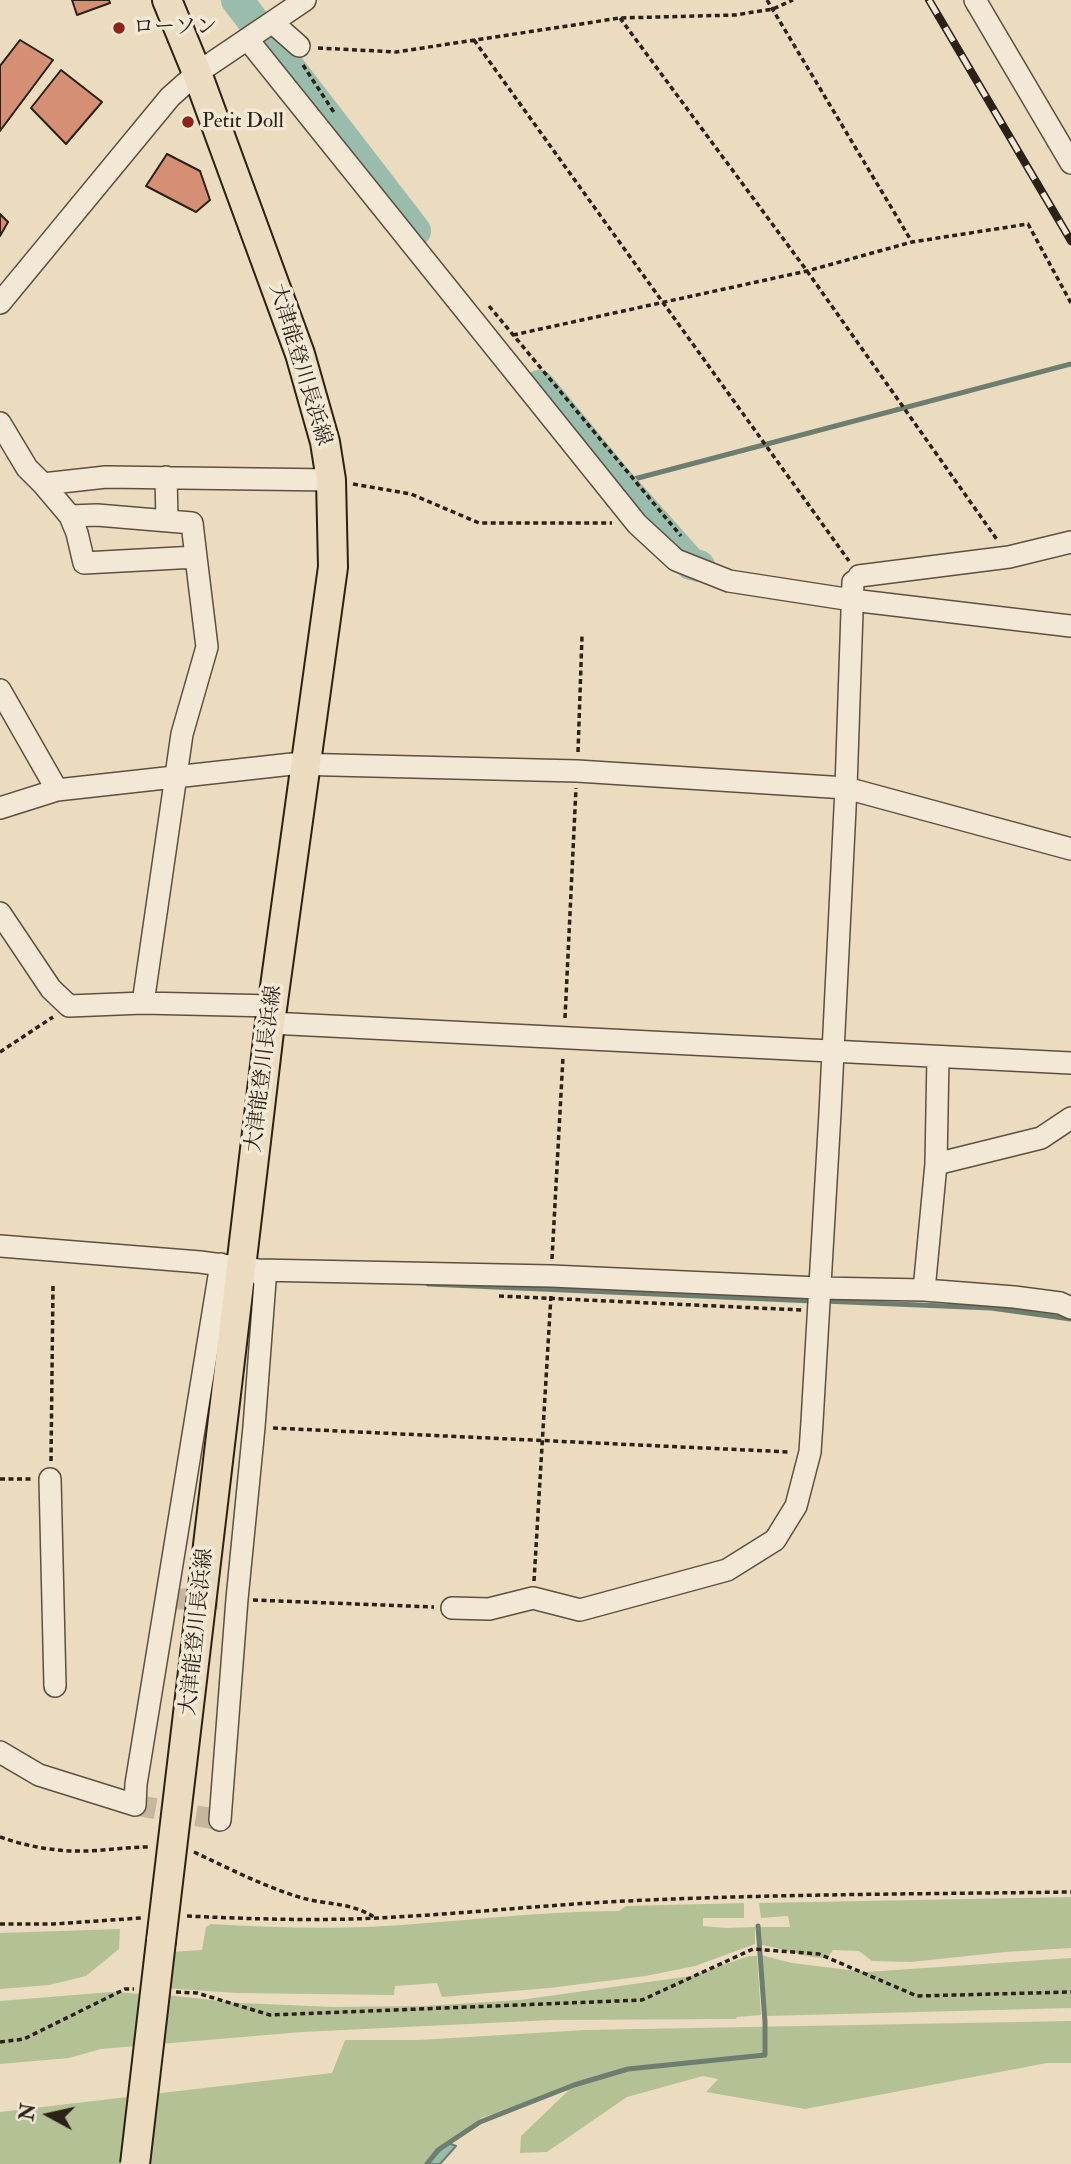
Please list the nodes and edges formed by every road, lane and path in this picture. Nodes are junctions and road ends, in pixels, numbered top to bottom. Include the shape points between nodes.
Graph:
1 (167, 0) edge
2 (305, 0) edge
3 (767, 0) edge
4 (793, 0) edge
5 (975, 0) edge
6 (773, 9) junction
7 (620, 18) junction
8 (273, 23) junction
9 (247, 40) junction
10 (474, 40) junction
11 (299, 46) joint
12 (197, 73) junction
13 (1071, 163) edge
14 (912, 242) junction
15 (807, 271) junction
16 (0, 303) edge
17 (663, 303) junction
18 (1071, 303) edge
19 (0, 423) edge
20 (166, 477) junction
21 (331, 480) junction
22 (43, 484) junction
23 (70, 516) junction
24 (167, 520) junction
25 (637, 524) junction
26 (681, 536) dead end
27 (1071, 542) edge
28 (196, 557) junction
29 (1009, 557) junction
30 (855, 586) junction
31 (1071, 626) edge
32 (582, 636) dead end
33 (0, 690) edge
34 (305, 765) junction
35 (577, 771) junction
36 (175, 775) junction
37 (846, 788) junction
38 (57, 790) junction
39 (0, 808) edge
40 (1071, 849) edge
41 (0, 913) edge
42 (142, 1003) junction
43 (69, 1006) junction
44 (271, 1015) junction
45 (564, 1037) junction
46 (832, 1051) junction
47 (0, 1052) edge
48 (938, 1057) junction
49 (1071, 1063) edge
50 (1071, 1118) edge
51 (936, 1164) junction
52 (0, 1246) edge
53 (240, 1268) junction
54 (53, 1286) dead end
55 (551, 1290) junction
56 (924, 1290) junction
57 (818, 1300) junction
58 (1071, 1307) edge
59 (254, 1427) junction
60 (542, 1440) junction
61 (810, 1452) junction
62 (0, 1479) edge
63 (50, 1479) junction
64 (533, 1598) junction
65 (237, 1600) junction
66 (452, 1608) joint
67 (55, 1686) dead end
68 (0, 1752) edge
69 (220, 1821) dead end
70 (0, 1837) edge
71 (154, 1847) dead end
72 (192, 1851) dead end
73 (1071, 1892) edge
74 (177, 1916) dead end
75 (377, 1918) junction
76 (0, 1924) edge
77 (157, 1929) junction
78 (137, 1990) dead end
79 (173, 1992) dead end
80 (1071, 1992) edge
81 (0, 2042) edge
82 (135, 2164) edge

1 - 12 main road, 大津能登川長浜線
2 - 8 street
3 - 6 path
4 - 6 path
5 - 13 street
6 - 7 path via 735,15
6 - 14 path
7 - 10 path
7 - 15 path
8 - 9 street
8 - 11 street
9 - 12 street
9 - 25 street
10 - 11 path via 396,52
10 - 17 path
12 - 16 street via 167,100
12 - 21 main road, 大津能登川長浜線 via 300,354
14 - 15 path
14 - 18 path via 1028,225
15 - 17 path
15 - 29 path
17 - 26 path via 513,335
17 - 30 path
19 - 22 street via 27,468
20 - 21 street
20 - 22 street
20 - 24 street
21 - 25 path via 411,494 480,523
21 - 34 main road, 大津能登川長浜線 via 333,567
22 - 23 street
23 - 24 street
23 - 28 street via 84,563
24 - 28 street via 191,523
25 - 30 street via 676,560 729,581
27 - 29 street
28 - 36 street via 207,647
29 - 30 street
30 - 31 street
30 - 37 street
32 - 35 path
33 - 38 street
34 - 35 street
34 - 36 street
34 - 44 main road, 大津能登川長浜線
35 - 37 street
35 - 45 path
36 - 38 street
36 - 42 street
37 - 40 street
37 - 46 street
38 - 39 street
41 - 43 street via 51,989
42 - 43 street
42 - 44 street
43 - 47 path
44 - 45 street
44 - 53 main road, 大津能登川長浜線
45 - 46 street
45 - 55 path
46 - 48 street
46 - 57 street
48 - 49 street
48 - 51 street
50 - 51 street via 1041,1139
51 - 56 street
52 - 53 street
53 - 55 street
53 - 59 street via 265,1281
53 - 68 street via 138,1771 135,1805 39,1775
53 - 77 main road, 大津能登川長浜線
54 - 63 path
55 - 57 street
55 - 57 path
55 - 60 path
56 - 57 street
56 - 58 street
57 - 61 street
59 - 60 path
59 - 65 street
60 - 61 path
60 - 64 path
61 - 64 street via 796,1507 775,1540 727,1570 580,1610
62 - 63 path
63 - 67 street
64 - 66 street via 489,1609
65 - 66 path
65 - 69 street
70 - 71 path via 51,1849
72 - 75 path via 301,1898 360,1908
73 - 75 path via 670,1899
74 - 75 path
76 - 77 path
77 - 82 main road, 大津能登川長浜線, bridge
78 - 81 path via 125,1989 24,2039
79 - 80 path via 197,1993 270,2015 642,2000 753,1949 819,1954 917,1996

